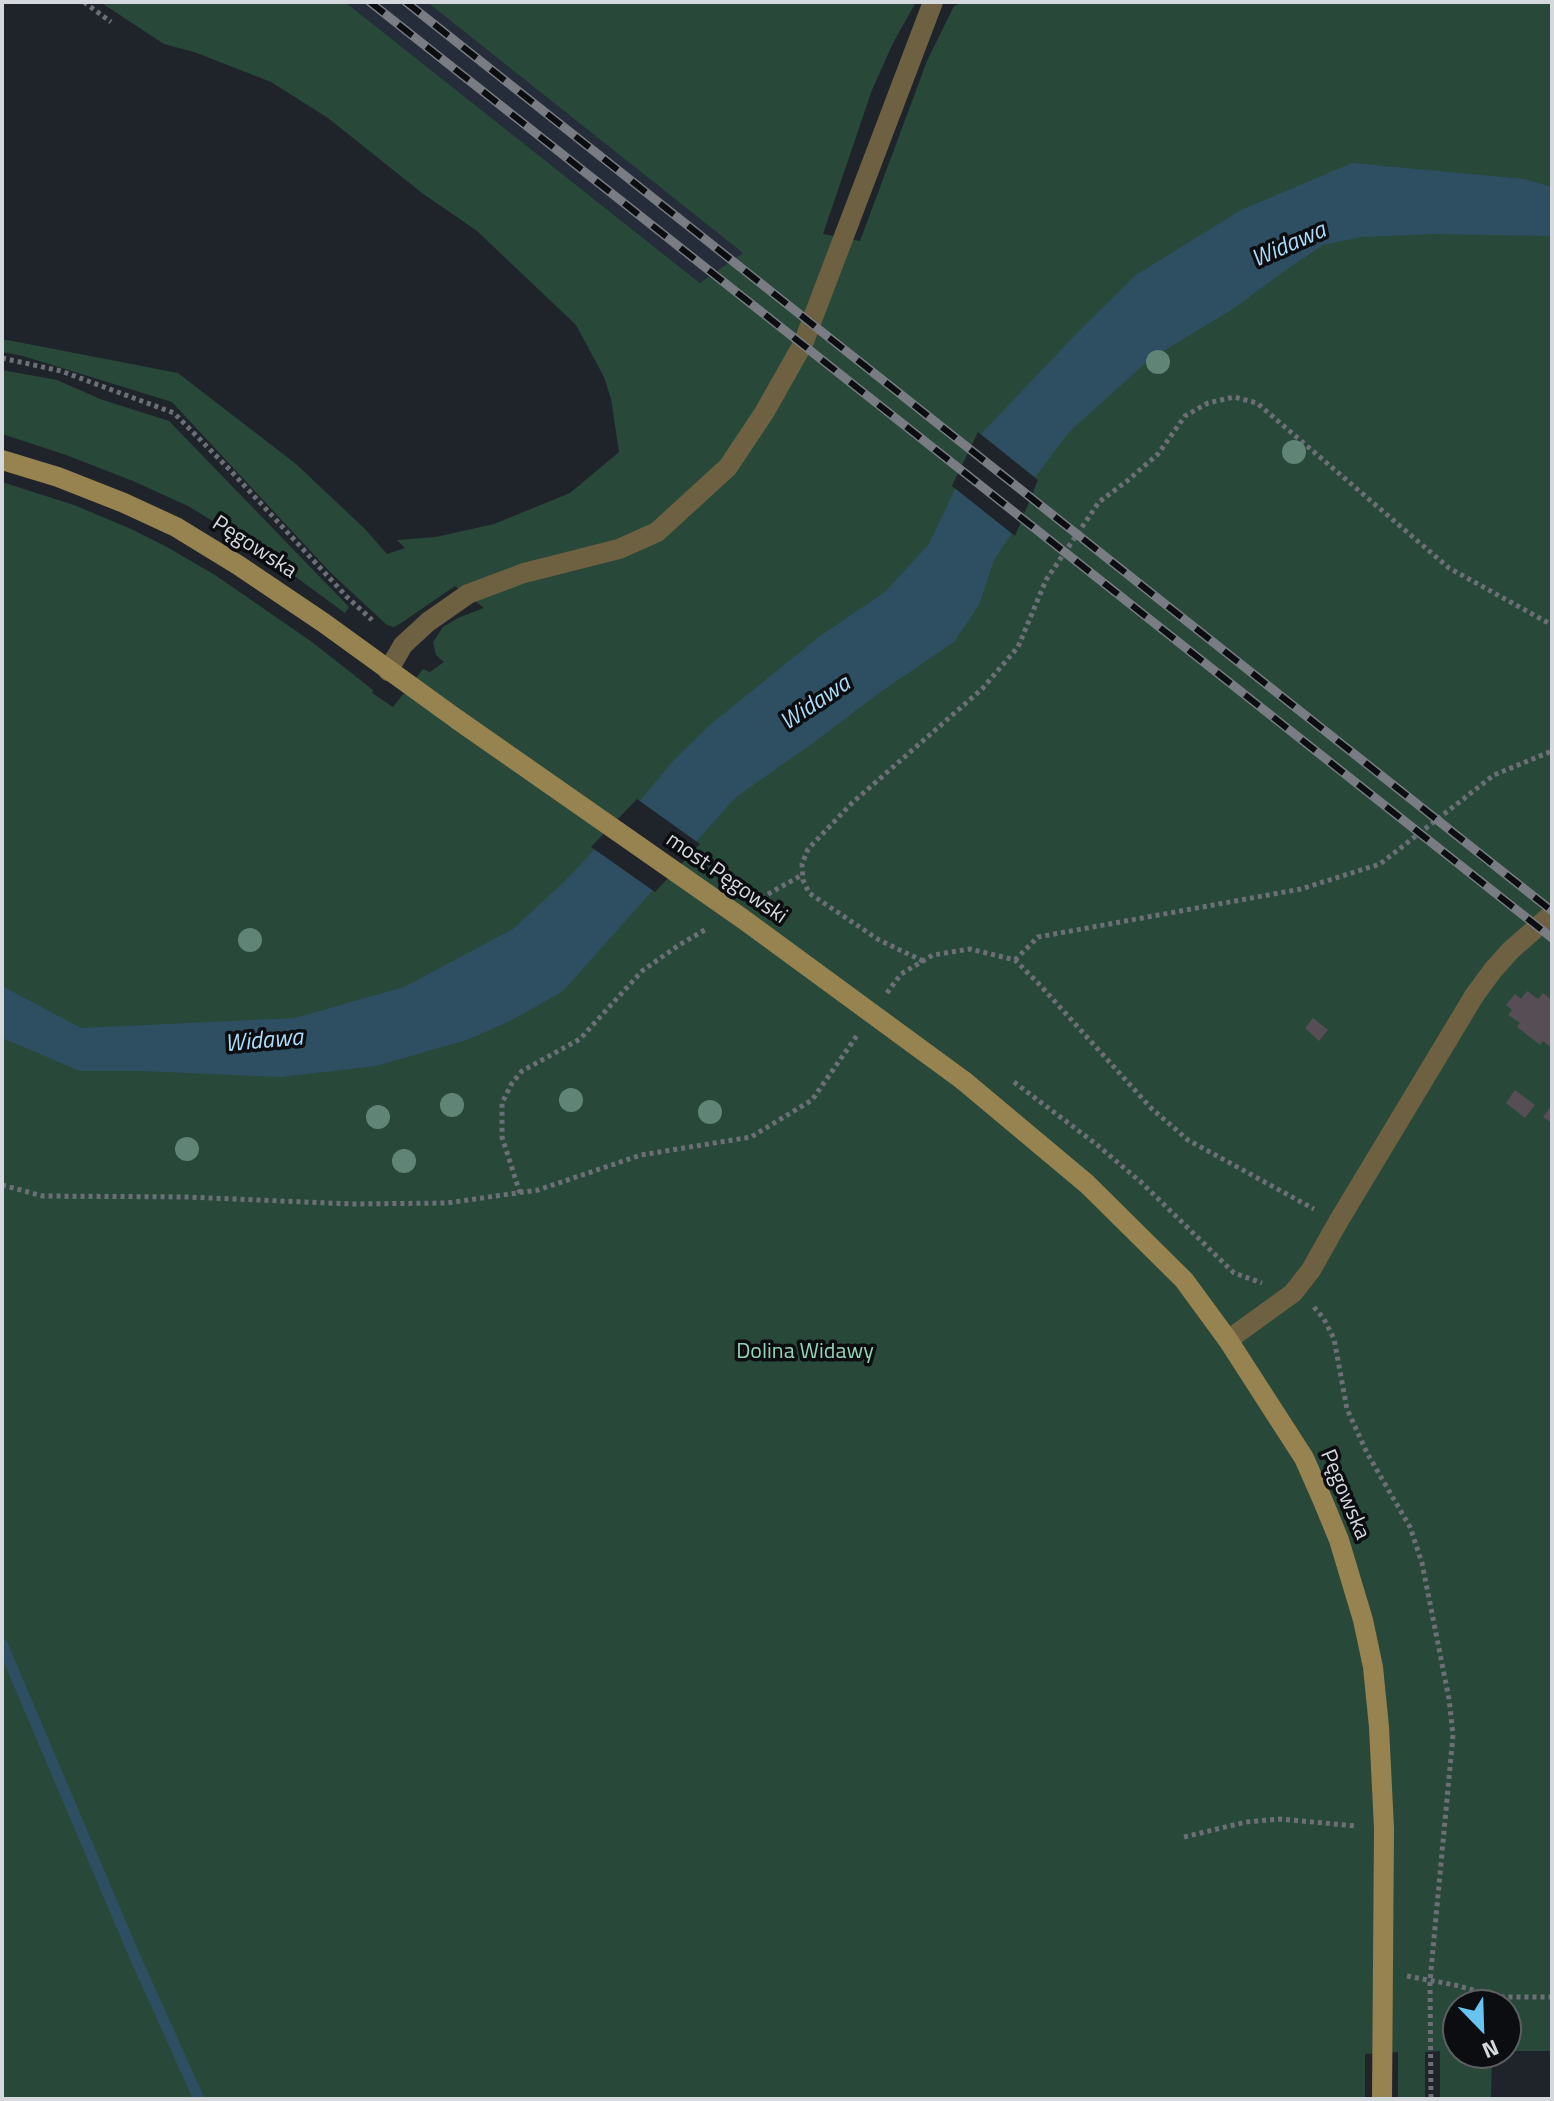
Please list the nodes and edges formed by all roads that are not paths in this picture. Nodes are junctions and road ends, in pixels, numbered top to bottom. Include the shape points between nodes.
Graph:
1 (933, 2) edge
2 (2, 460) edge
3 (388, 671) junction
4 (458, 720) joint
5 (1552, 914) edge
6 (964, 1081) joint
7 (1228, 1340) junction
8 (1382, 2099) edge

1 - 3 lane via 803,344 728,467 657,532 619,549 524,573 468,594 403,645
2 - 3 main road, Pęgowska via 58,477 176,527
3 - 4 main road, Pęgowska
4 - 6 main road, most Pęgowski, bridge
5 - 7 lane via 1511,950 1474,996 1311,1270 1293,1293
6 - 7 main road, Pęgowska via 1098,1195 1184,1280
7 - 8 main road, Pęgowska via 1304,1458 1334,1527 1373,1667 1384,1828

